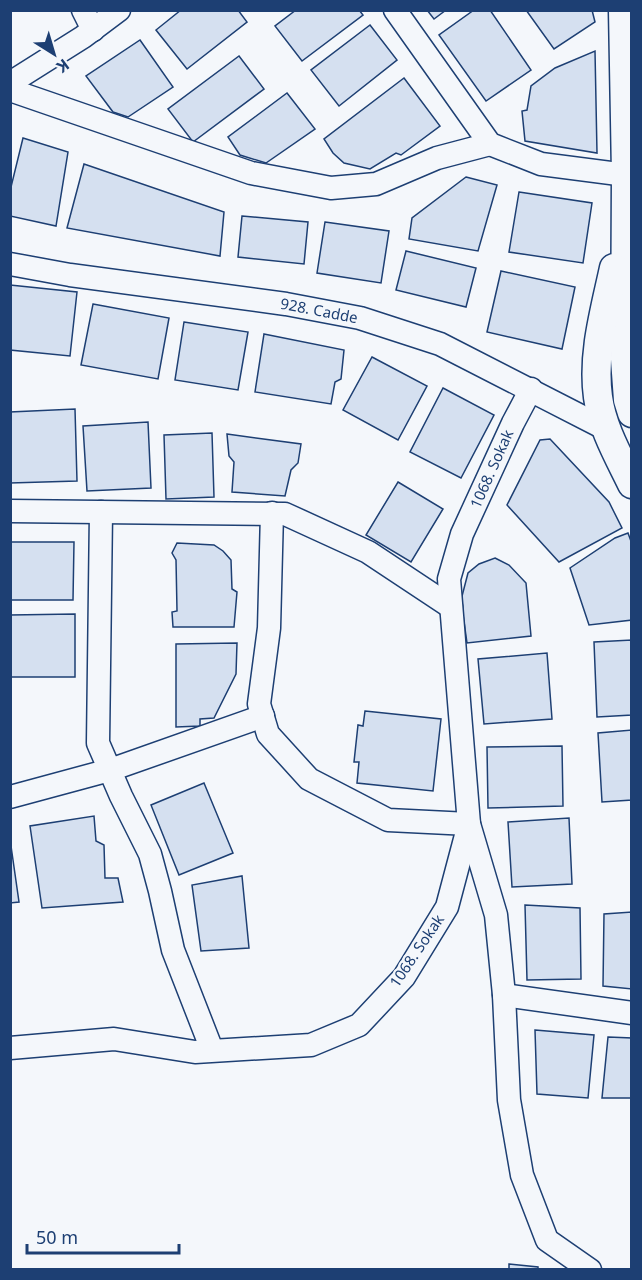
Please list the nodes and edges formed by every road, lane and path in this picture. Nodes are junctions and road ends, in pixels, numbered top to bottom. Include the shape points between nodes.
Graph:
1 (119, 10) edge
2 (395, 10) edge
3 (626, 12) edge
4 (88, 20) edge
5 (10, 83) edge
6 (10, 90) edge
7 (490, 144) junction
8 (626, 175) junction
9 (625, 213) junction
10 (10, 264) edge
11 (531, 389) junction
12 (632, 413) edge
13 (619, 434) edge
14 (632, 484) edge
15 (10, 511) edge
16 (101, 512) junction
17 (272, 513) junction
18 (451, 607) junction
19 (263, 716) junction
20 (110, 770) junction
21 (10, 797) edge
22 (469, 824) junction
23 (504, 995) junction
24 (632, 1013) edge
25 (10, 1048) edge
26 (212, 1050) junction
27 (590, 1269) edge

1 - 4 street
2 - 7 street
3 - 8 main road
4 - 5 street
6 - 7 street via 251,173 331,188 376,184 437,158
7 - 8 street via 541,164
8 - 9 main road
9 - 12 main road via 626,359
9 - 13 main road via 600,330 596,369 598,399
10 - 11 street, 928. Cadde via 360,318 440,344
11 - 13 street, 928. Cadde
11 - 18 street, 1068. Sokak via 462,534 449,579
13 - 14 main road
15 - 16 street
16 - 17 street
16 - 20 street via 98,743
17 - 18 street via 285,513 368,552
17 - 19 street via 269,628 259,704
18 - 22 street, 1068. Sokak
19 - 20 street
19 - 22 street via 268,734 309,779 388,820
20 - 21 street
20 - 26 street via 150,854 173,950
22 - 23 street via 496,915
22 - 26 street, 1068. Sokak via 447,908 404,977 359,1025 311,1046
23 - 24 street
23 - 27 street via 509,1100 522,1175 547,1240
25 - 26 street, 1068. Sokak via 114,1039 195,1052

